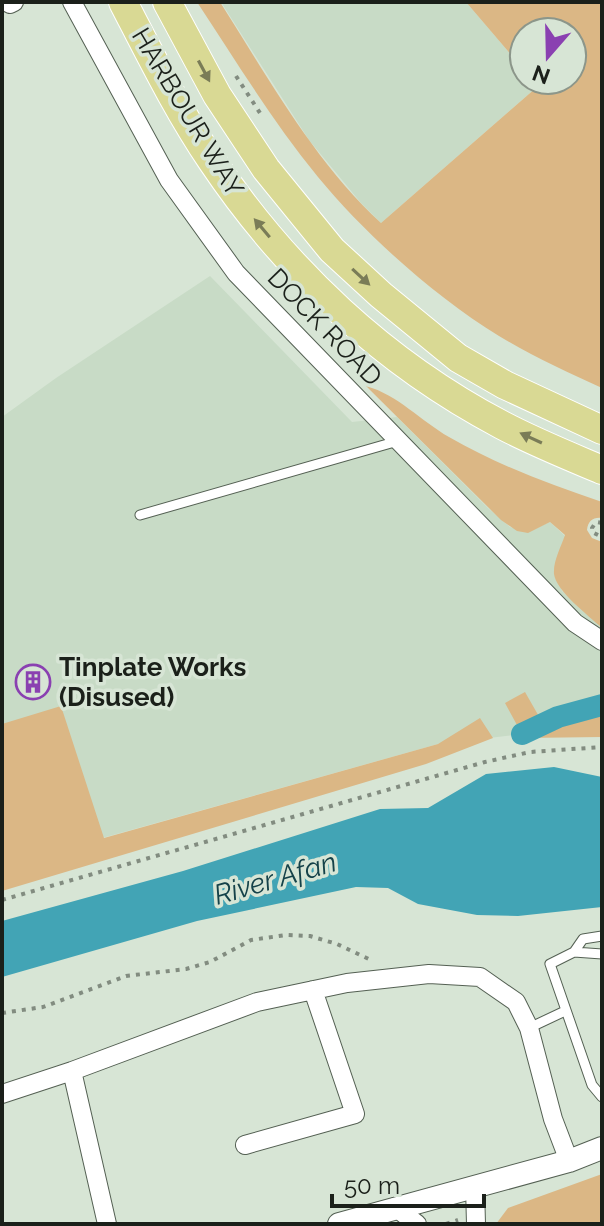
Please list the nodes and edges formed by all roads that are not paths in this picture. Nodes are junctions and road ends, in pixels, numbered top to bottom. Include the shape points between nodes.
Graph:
1 (72, 2) edge
2 (123, 2) edge
3 (167, 2) edge
4 (602, 430) edge
5 (399, 440) junction
6 (602, 470) edge
7 (140, 515) dead end
8 (602, 641) edge
9 (602, 936) edge
10 (574, 952) junction
11 (602, 954) edge
12 (313, 990) junction
13 (565, 1011) junction
14 (529, 1028) junction
15 (72, 1071) junction
16 (2, 1094) edge
17 (600, 1096) edge
18 (245, 1145) dead end
19 (602, 1148) edge
20 (569, 1161) junction
21 (475, 1187) junction
22 (395, 1207) junction
23 (107, 1224) edge
24 (339, 1224) edge
25 (417, 1224) edge
26 (476, 1224) edge

1 - 5 street, DOCK ROAD via 169,180 208,236 236,273
6 -> 2 main road, HARBOUR WAY via 452,396 348,319 310,282 210,159
3 -> 4 main road, HARBOUR WAY via 225,108 332,250 458,358
5 - 7 lane
5 - 8 street, DOCK ROAD via 575,623
9 - 10 lane via 583,939
10 - 11 lane
10 - 13 lane via 550,964
12 - 14 street via 429,974 480,977 516,1002
12 - 15 street via 257,1002
12 - 18 street via 355,1114
13 - 14 lane
13 - 17 lane
14 - 20 street
15 - 16 street
15 - 23 street
19 - 20 street
20 - 21 street
21 - 22 street
21 - 26 street
22 - 24 street
22 - 25 street

